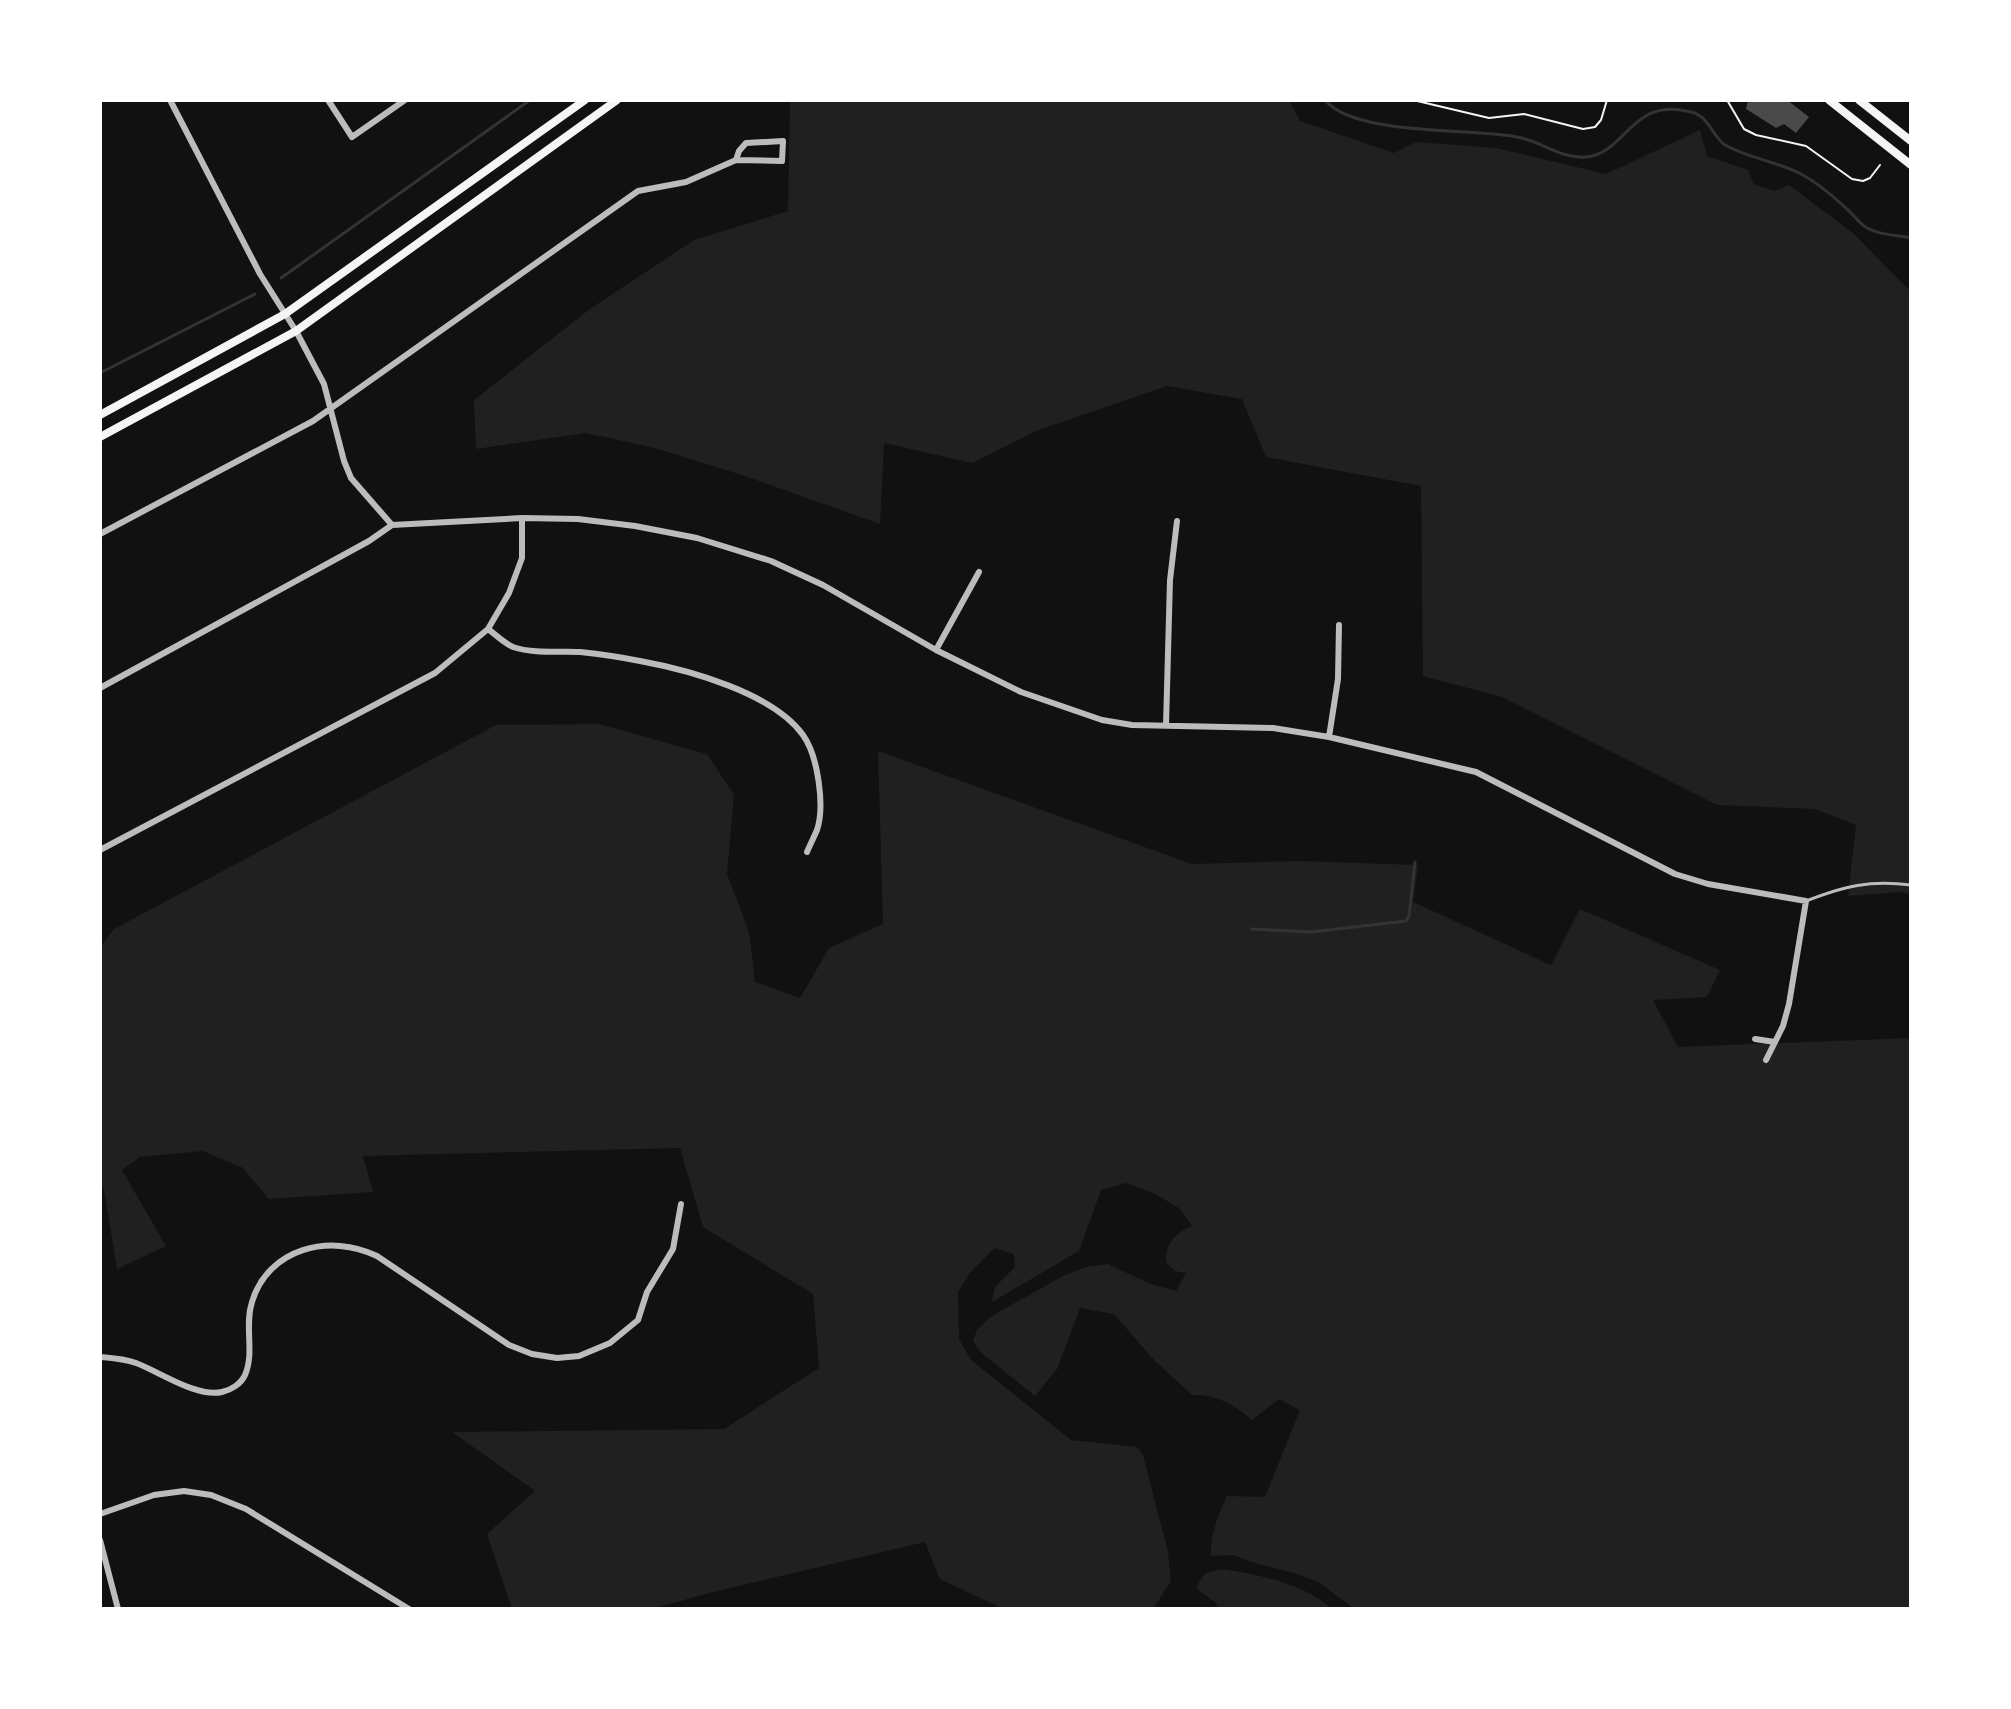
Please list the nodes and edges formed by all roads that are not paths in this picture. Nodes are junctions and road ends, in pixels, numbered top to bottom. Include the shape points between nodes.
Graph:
1 (170, 100) edge
2 (328, 100) edge
3 (405, 100) edge
4 (585, 100) edge
5 (617, 100) edge
6 (1829, 100) edge
7 (1859, 100) edge
8 (1911, 141) edge
9 (736, 160) junction
10 (1911, 165) edge
11 (285, 314) junction
12 (296, 331) junction
13 (331, 406) junction
14 (100, 415) edge
15 (100, 437) edge
16 (522, 518) junction
17 (1177, 521) dead end
18 (392, 525) junction
19 (100, 534) edge
20 (979, 572) dead end
21 (1339, 625) dead end
22 (488, 629) junction
23 (936, 650) junction
24 (100, 688) edge
25 (1166, 725) junction
26 (1329, 737) junction
27 (100, 850) edge
28 (807, 852) dead end
29 (1911, 885) edge
30 (1806, 901) junction
31 (1755, 1039) dead end
32 (1775, 1042) junction
33 (1766, 1060) dead end
34 (681, 1204) dead end
35 (100, 1357) edge
36 (100, 1514) edge
37 (100, 1540) edge
38 (118, 1609) edge
39 (409, 1609) edge

1 - 11 street
2 - 3 street via 352,137
4 - 11 main road
5 - 12 main road
6 - 10 main road
7 - 8 main road
9 - 9 street via 782,161 783,141 746,143
9 - 13 street via 686,182 638,191
11 - 12 street
11 - 14 main road
12 - 13 street
12 - 15 main road
13 - 18 street via 351,478
13 - 19 street via 313,421
16 - 18 street
16 - 22 street via 522,558
16 - 23 street via 635,526 771,561
17 - 25 street
18 - 24 street
20 - 23 street
21 - 26 street
22 - 27 street via 435,673
22 - 28 street via 510,646 529,651 642,661 707,679 781,713 804,736 819,780 818,827
23 - 25 street via 1021,692 1102,720
25 - 26 street via 1273,728
26 - 30 street via 1476,772 1675,874
29 - 30 lane via 1866,883
30 - 32 street via 1789,1004
31 - 32 street
32 - 33 street
34 - 35 street via 673,1249 647,1292 638,1320 610,1343 579,1356 557,1358 509,1345 377,1256 335,1244 304,1248 263,1278 251,1303 244,1377 232,1389 202,1392 133,1362
36 - 39 street via 154,1495 211,1495 246,1509
37 - 38 street

